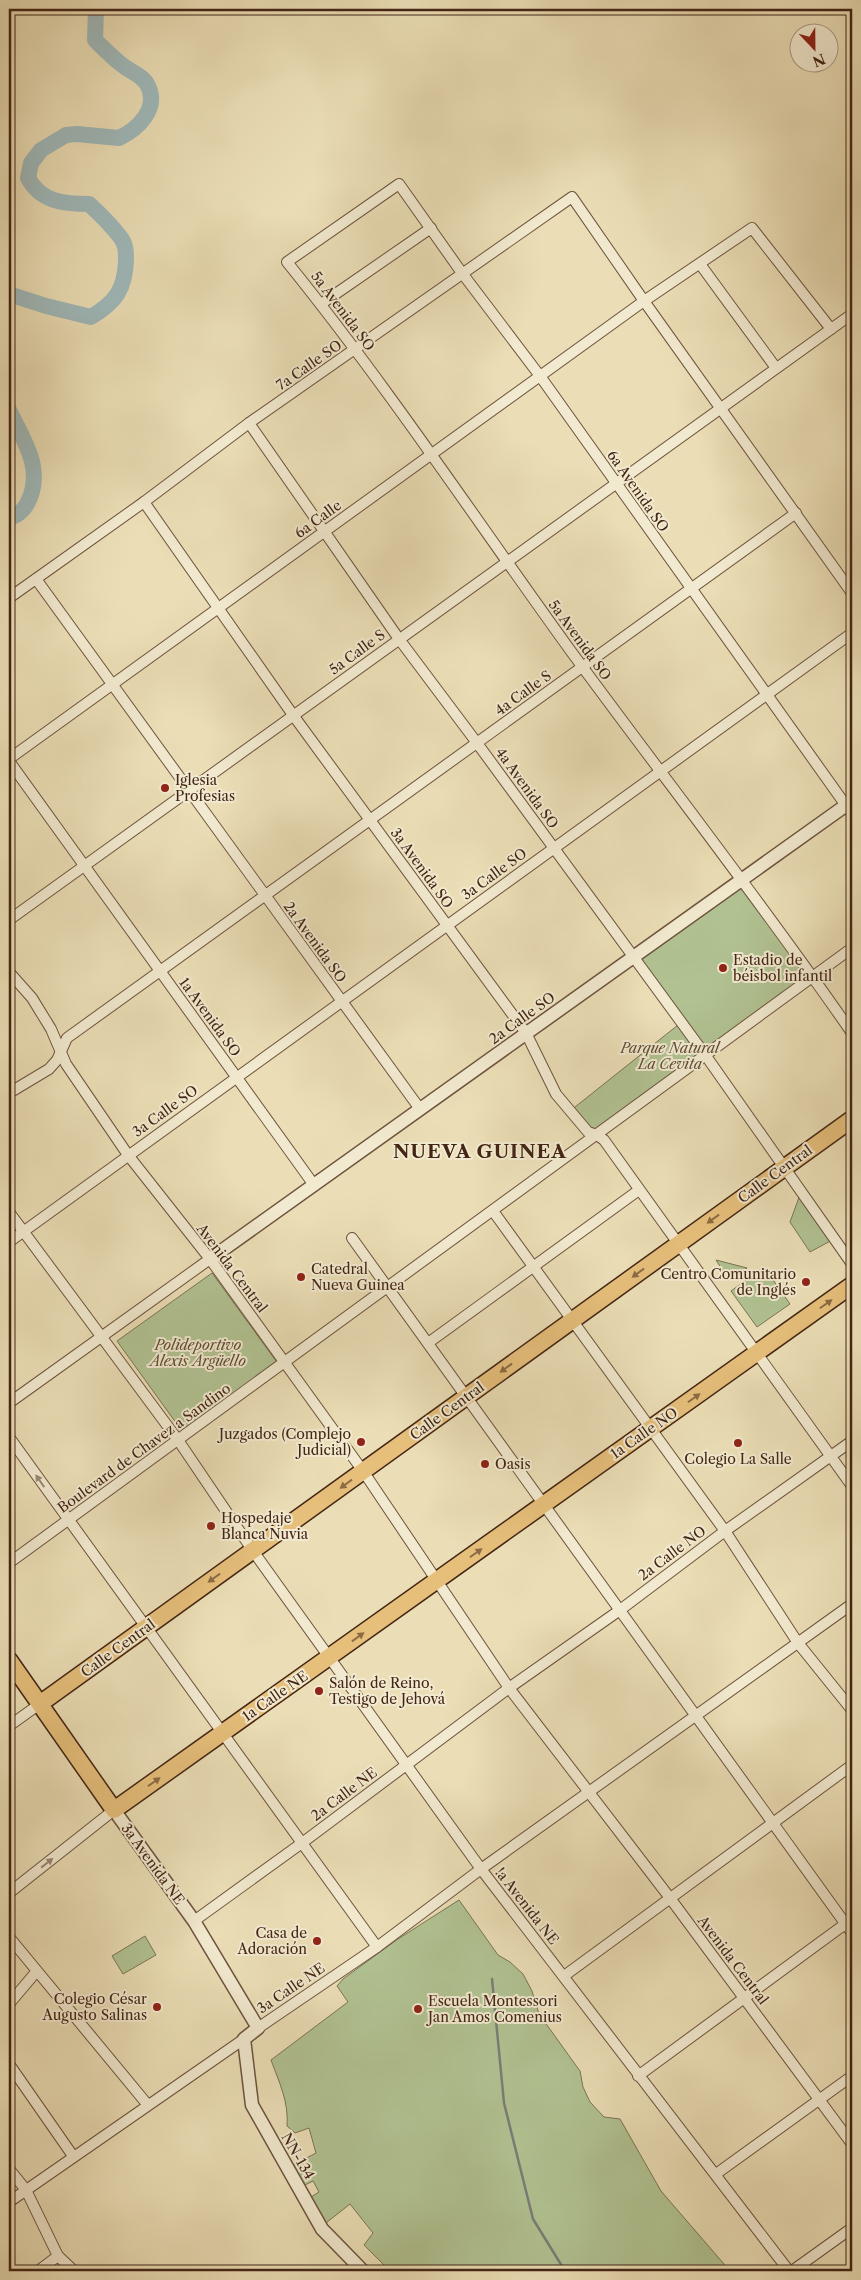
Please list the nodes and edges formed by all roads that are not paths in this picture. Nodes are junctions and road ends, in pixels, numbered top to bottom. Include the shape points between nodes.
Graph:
1 (431, 228) junction
2 (287, 262) joint
3 (700, 264) junction
4 (462, 273) junction
5 (644, 301) junction
6 (321, 304) junction
7 (852, 314) edge
8 (831, 329) junction
9 (355, 349) junction
10 (776, 368) junction
11 (540, 376) junction
12 (721, 407) junction
13 (249, 423) junction
14 (432, 454) junction
15 (615, 483) junction
16 (144, 502) junction
17 (796, 513) junction
18 (325, 531) junction
19 (506, 562) junction
20 (36, 579) junction
21 (690, 590) junction
22 (852, 593) edge
23 (9, 598) edge
24 (219, 607) junction
25 (852, 633) edge
26 (399, 639) junction
27 (583, 667) junction
28 (112, 684) junction
29 (766, 695) junction
30 (293, 715) junction
31 (477, 743) junction
32 (9, 760) edge
33 (661, 771) junction
34 (189, 790) junction
35 (850, 807) edge
36 (371, 820) junction
37 (554, 848) junction
38 (84, 866) junction
39 (741, 880) junction
40 (265, 896) junction
41 (9, 920) edge
42 (447, 925) junction
43 (852, 948) edge
44 (634, 957) junction
45 (160, 971) junction
46 (9, 972) edge
47 (814, 978) junction
48 (341, 1001) junction
49 (526, 1033) junction
50 (852, 1033) edge
51 (61, 1050) junction
52 (706, 1056) junction
53 (236, 1077) junction
54 (9, 1094) edge
55 (420, 1109) junction
56 (852, 1119) edge
57 (598, 1135) junction
58 (128, 1155) junction
59 (784, 1168) junction
60 (314, 1185) junction
61 (639, 1190) junction
62 (493, 1211) junction
63 (9, 1212) edge
64 (22, 1233) junction
65 (352, 1238) dead end
66 (9, 1242) edge
67 (678, 1245) junction
68 (210, 1259) junction
69 (852, 1264) edge
70 (534, 1266) junction
71 (852, 1285) edge
72 (388, 1288) junction
73 (573, 1320) junction
74 (102, 1336) junction
75 (428, 1343) junction
76 (756, 1354) junction
77 (284, 1363) junction
78 (466, 1397) junction
79 (9, 1403) edge
80 (651, 1428) junction
81 (9, 1437) edge
82 (178, 1440) junction
83 (852, 1441) edge
84 (831, 1456) junction
85 (363, 1471) junction
86 (852, 1486) edge
87 (544, 1504) junction
88 (68, 1520) junction
89 (725, 1531) junction
90 (253, 1551) junction
91 (9, 1564) edge
92 (436, 1581) junction
93 (852, 1604) edge
94 (620, 1610) junction
95 (147, 1627) junction
96 (798, 1643) junction
97 (329, 1658) junction
98 (9, 1660) edge
99 (509, 1688) junction
100 (41, 1703) junction
101 (852, 1710) edge
102 (696, 1716) junction
103 (9, 1726) edge
104 (223, 1733) junction
105 (405, 1764) junction
106 (852, 1765) edge
107 (588, 1794) junction
108 (114, 1810) junction
109 (773, 1823) junction
110 (302, 1843) junction
111 (481, 1870) junction
112 (9, 1893) edge
113 (670, 1898) junction
114 (194, 1921) junction
115 (849, 1921) edge
116 (852, 1933) edge
117 (9, 1936) edge
118 (377, 1947) junction
119 (36, 1972) junction
120 (564, 1976) junction
121 (745, 1999) junction
122 (9, 2004) edge
123 (258, 2028) junction
124 (244, 2038) junction
125 (9, 2064) edge
126 (638, 2076) junction
127 (852, 2076) edge
128 (820, 2100) junction
129 (147, 2104) junction
130 (852, 2144) edge
131 (73, 2156) junction
132 (9, 2169) edge
133 (716, 2174) junction
134 (26, 2190) junction
135 (9, 2202) edge
136 (852, 2228) edge
137 (58, 2256) junction
138 (38, 2271) edge
139 (74, 2271) edge
140 (363, 2271) edge
141 (791, 2271) edge

1 - 2 street, 6a Avenida SO via 399,184
1 - 4 street, 6a Avenida SO
1 - 6 street
2 - 6 street, 5a Avenida SO
3 - 5 street, 6a Calle
3 - 8 street, 6a Calle via 752,228
3 - 10 street
4 - 5 street, 7a Calle SO via 572,196
4 - 9 street, 7a Calle SO
4 - 11 street, 6a Avenida SO
5 - 11 street, 6a Calle
5 - 12 street
6 - 9 street, 5a Avenida SO
7 - 8 street, 5a Calle S
8 - 10 street, 5a Calle S
9 - 13 street, 7a Calle SO
9 - 14 street, 5a Avenida SO
10 - 12 street, 5a Calle S
11 - 14 street, 6a Calle
11 - 15 street, 6a Avenida SO
12 - 15 street, 5a Calle S
12 - 17 street
13 - 16 street, 7a Calle SO
13 - 18 street, 4a Avenida SO
14 - 18 street, 6a Calle
14 - 19 street, 5a Avenida SO
15 - 19 street, 5a Calle S
15 - 21 street, 6a Avenida SO
16 - 20 street, 7a Calle SO
16 - 24 street, 3a Avenida SO
17 - 21 street, 4a Calle S
17 - 22 street
18 - 24 street, 6a Calle
18 - 26 street, 4a Avenida SO
19 - 26 street, 5a Calle S
19 - 27 street, 5a Avenida SO
20 - 23 street, 7a Calle SO
20 - 28 street, 2a Avenida SO
21 - 27 street, 4a Calle S
21 - 29 street, 6a Avenida SO
24 - 28 street, 6a Calle
24 - 30 street, 3a Avenida SO
25 - 29 street, 3a Calle SO
26 - 30 street, 5a Calle S
26 - 31 street, 4a Avenida SO
27 - 31 street, 4a Calle S
27 - 33 street, 5a Avenida SO
28 - 32 street, 6a Calle
28 - 34 street, 2a Avenida SO
29 - 33 street, 3a Calle SO
29 - 35 street, 6a Avenida SO
30 - 34 street, 5a Calle S
30 - 36 street, 3a Avenida SO
31 - 36 street, 4a Calle S
31 - 37 street, 4a Avenida SO
32 - 38 street, 1a Avenida SO
33 - 37 street, 3a Calle SO
33 - 39 street, 5a Avenida SO
34 - 38 street, 5a Calle S
34 - 40 street, 2a Avenida SO
35 - 39 street, 2a Calle SO
36 - 40 street, 4a Calle S
36 - 42 street, 3a Avenida SO
37 - 42 street, 3a Calle SO
37 - 44 street, 4a Avenida SO
38 - 41 street, 5a Calle S
38 - 45 street, 1a Avenida SO
39 - 44 street, 2a Calle SO
39 - 47 street, 5a Avenida SO
40 - 45 street, 4a Calle S
40 - 48 street, 2a Avenida SO
42 - 48 street, 3a Calle SO
42 - 49 street, 3a Avenida SO
43 - 47 street, Boulevard de Chavez a Sandino
44 - 49 street, 2a Calle SO
44 - 52 street, 4a Avenida SO
45 - 51 street, 4a Calle S via 67,1038
45 - 53 street, 1a Avenida SO
46 - 51 street, Avenida Central via 32,998
47 - 50 street, 5a Avenida SO
47 - 52 street, Boulevard de Chavez a Sandino
48 - 53 street, 3a Calle SO
48 - 55 street, 2a Avenida SO
49 - 55 street, 2a Calle SO
49 - 57 street, 3a Avenida SO via 556,1094 588,1132
51 - 54 street, 4a Calle S via 49,1069
51 - 58 street, Avenida Central via 66,1064
52 - 57 street, Boulevard de Chavez a Sandino
52 - 59 street, 4a Avenida SO
53 - 58 street, 3a Calle SO
53 - 60 street, 1a Avenida SO
55 - 60 street, 2a Calle SO
56 - 59 highway, Calle Central
57 - 61 street, 3a Avenida SO
57 - 62 street, Boulevard de Chavez a Sandino
58 - 64 street, 3a Calle SO
58 - 68 street, Avenida Central
59 -> 67 highway, Calle Central
59 - 69 street, 4a Avenida SO
60 - 68 street, 2a Calle SO
61 - 67 street, 3a Avenida SO
61 - 70 street
62 - 70 street
62 - 72 street, Boulevard de Chavez a Sandino
63 - 64 street, !a Avenida NE
64 - 66 street, 3a Calle SO
64 - 74 street, !a Avenida NE
65 - 72 street
67 -> 73 highway, Calle Central
67 - 76 street, 3a Avenida SO
68 - 74 street
68 - 77 street, Avenida Central
70 - 73 street
70 - 75 street
76 -> 71 highway, 1a Calle NO
72 - 75 street
72 - 77 street, Boulevard de Chavez a Sandino
73 -> 78 highway, Calle Central
73 - 80 street
74 - 79 street
74 - 82 street, !a Avenida NE
75 - 78 street
80 -> 76 highway, 1a Calle NO
76 - 84 street, 3a Avenida SO
77 - 82 street, Boulevard de Chavez a Sandino
77 - 85 street, Avenida Central
78 - 85 highway, Calle Central
78 - 87 street
80 - 87 highway, 1a Calle NO
80 - 89 street
88 -> 81 street
82 - 88 street, Boulevard de Chavez a Sandino
82 - 90 street, !a Avenida NE
83 - 84 street, 2a Calle NO
84 - 86 street, 3a Avenida SO
84 - 89 street, 2a Calle NO
85 -> 90 highway, Calle Central
85 - 92 street, Avenida Central
92 -> 87 highway, 1a Calle NO
87 - 94 street
88 - 91 street, Boulevard de Chavez a Sandino
88 - 95 street
89 - 94 street, 2a Calle NO
89 - 96 street
90 -> 95 highway, Calle Central
90 - 97 street, !a Avenida NE
97 -> 92 highway, 1a Calle NE
92 - 99 street, Avenida Central
93 - 96 street, 3a Calle NE
94 - 99 street, 2a Calle NO
94 - 102 street
95 - 100 highway, Calle Central
95 - 104 street
96 - 101 street
96 - 102 street, 3a Calle NE
97 - 104 highway, 1a Calle NE
97 - 105 street, !a Avenida NE
98 - 100 highway, 3a Avenida NE
99 - 105 street, 2a Calle NE
99 - 107 street, Avenida Central
100 - 103 street
100 - 108 highway, 3a Avenida NE
102 - 107 street, 3a Calle NE
102 - 109 street
108 -> 104 highway, 1a Calle NE
104 - 110 street
105 - 110 street, 2a Calle NE
105 - 111 street, !a Avenida NE
106 - 109 street
107 - 111 street, 3a Calle NE
107 - 113 street, Avenida Central
112 -> 108 street
108 - 114 street, 3a Avenida NE
109 - 113 street
109 - 115 street
110 - 114 street, 2a Calle NE
110 - 118 street
111 - 118 street, 3a Calle NE
111 - 120 street, !a Avenida NE
113 - 120 street
113 - 121 street, Avenida Central
114 - 123 street, 3a Avenida NE
115 - 116 street
115 - 121 street
117 - 119 street
118 - 123 street, 3a Calle NE
119 - 122 street
119 - 129 street
120 - 126 street, !a Avenida NE
121 - 126 street
121 - 128 street, Avenida Central
123 - 124 street, 3a Calle NE
124 - 129 street, 3a Calle NE
124 - 140 street, NN-134 / NN-134 via 252,2105 322,2229
125 - 131 street
126 - 133 street, !a Avenida NE
127 - 128 street
128 - 130 street, Avenida Central
128 - 133 street
129 - 131 street, 3a Calle NE
131 - 134 street, 3a Calle NE
132 - 134 street
133 - 141 street, !a Avenida NE
134 - 135 street, 3a Calle NE
134 - 137 street
136 - 141 street
137 - 138 street
137 - 139 street

